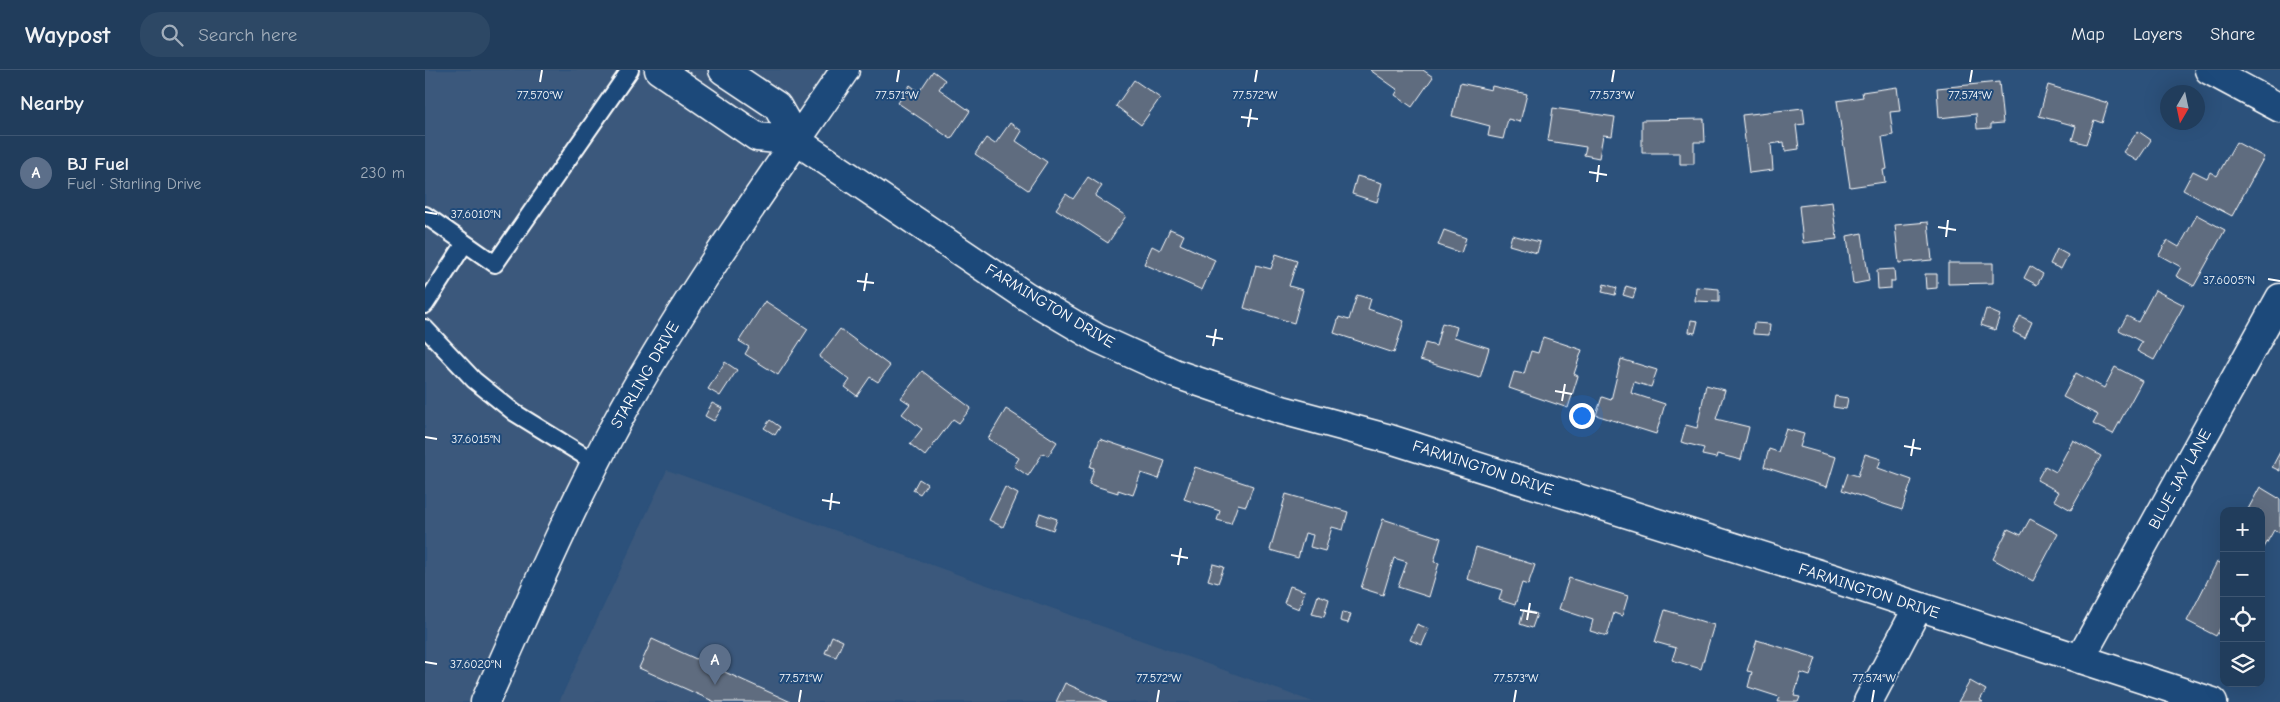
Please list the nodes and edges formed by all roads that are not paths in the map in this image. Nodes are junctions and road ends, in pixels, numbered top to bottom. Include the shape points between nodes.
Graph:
1 (630, 70) edge
2 (659, 70) edge
3 (723, 70) edge
4 (845, 70) edge
5 (2209, 70) edge
6 (2280, 108) edge
7 (797, 141) junction
8 (425, 215) edge
9 (465, 243) junction
10 (2280, 298) edge
11 (425, 305) edge
12 (425, 328) edge
13 (596, 464) junction
14 (1918, 607) junction
15 (2080, 660) junction
16 (485, 702) edge
17 (1868, 702) edge
18 (2213, 702) edge

1 - 9 lane via 495,264
2 - 7 street via 757,137
3 - 7 street via 777,106
4 - 7 street, STARLING DRIVE
5 - 6 street
7 - 13 street, STARLING DRIVE via 671,328
7 - 14 street, FARMINGTON DRIVE via 1026,296 1097,338 1177,374 1282,410 1391,439
8 - 9 lane
9 - 11 lane
10 - 15 street, BLUE JAY LANE
12 - 13 lane via 475,380 515,413
13 - 16 street, STARLING DRIVE
14 - 15 street, FARMINGTON DRIVE
14 - 17 street
15 - 18 street, FARMINGTON DRIVE

